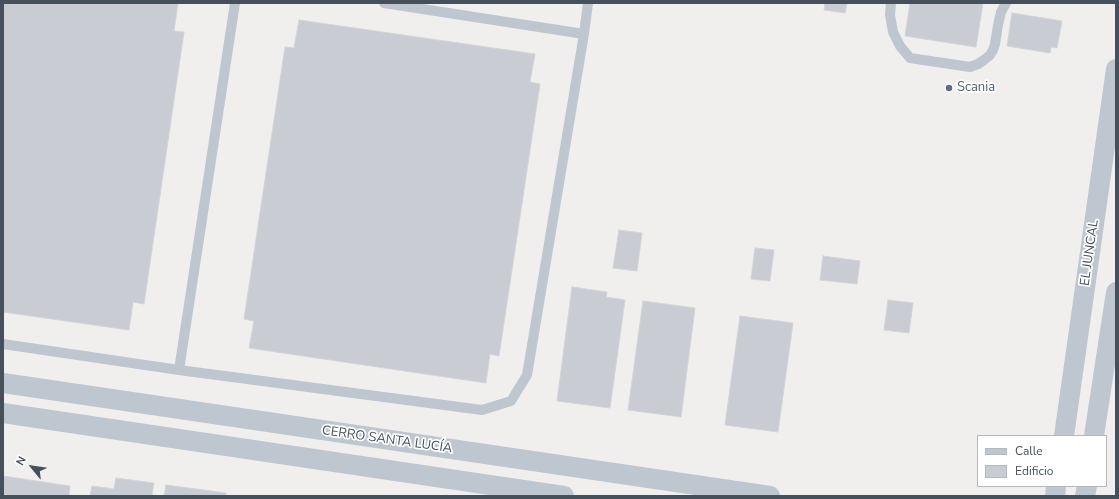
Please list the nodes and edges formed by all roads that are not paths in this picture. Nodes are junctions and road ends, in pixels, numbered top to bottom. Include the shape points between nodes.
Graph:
1 (235, 3) edge
2 (390, 3) edge
3 (588, 3) edge
4 (892, 3) edge
5 (1006, 3) edge
6 (584, 34) junction
7 (1116, 69) edge
8 (1116, 292) edge
9 (3, 344) edge
10 (179, 370) junction
11 (3, 383) edge
12 (3, 413) edge
13 (1064, 435) edge
14 (1094, 435) edge
15 (564, 496) edge
16 (770, 496) edge

1 - 10 lane
2 - 6 lane
3 - 6 lane
4 - 5 lane via 890,15 893,32 910,58 970,67 984,60 993,50 1001,12
6 - 10 lane via 527,375 511,401 482,410
7 - 13 street, EL JUNCAL
8 - 14 street
9 - 10 lane
11 - 16 street, CERRO SANTA LUCÍA
12 - 15 street

